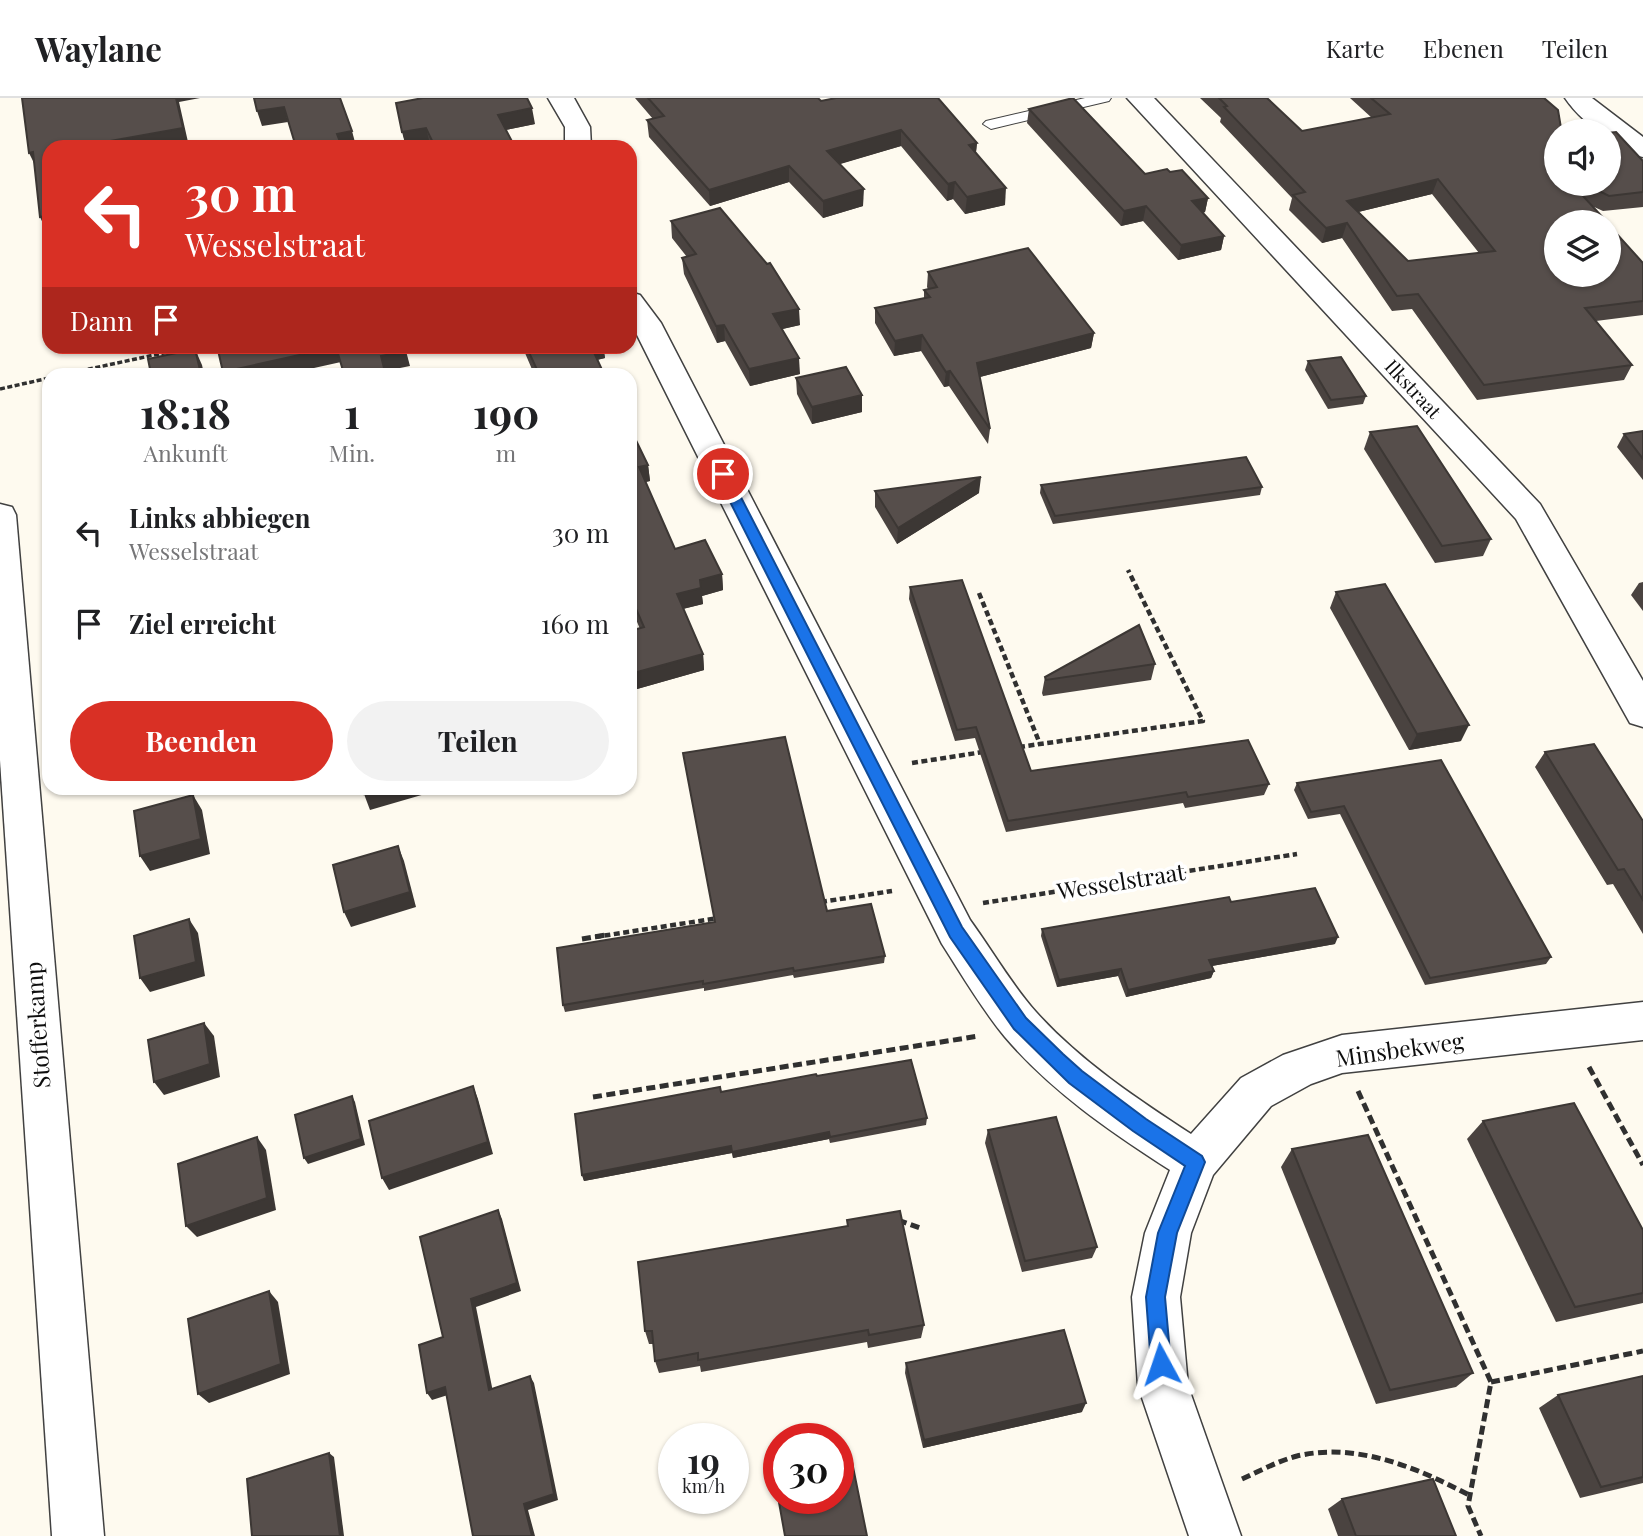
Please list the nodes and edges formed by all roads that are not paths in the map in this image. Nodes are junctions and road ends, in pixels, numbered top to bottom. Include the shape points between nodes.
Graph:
1 (561, 98) edge
2 (1104, 98) edge
3 (1140, 98) edge
4 (1578, 98) edge
5 (991, 124) dead end
6 (580, 140) edge
7 (1643, 149) edge
8 (637, 310) edge
9 (0, 515) edge
10 (1643, 713) edge
11 (1643, 1021) edge
12 (1196, 1162) junction
13 (1207, 1516) edge
14 (78, 1536) edge

1 - 6 street via 576,121
2 - 5 lane
3 - 10 street, Ilkstraat via 1528,512
4 - 7 street
8 - 12 street via 956,932 1020,1024 1076,1077
9 - 14 street, Stofferkamp
11 - 12 street, Minsbekweg via 1342,1054 1298,1069 1256,1092
12 - 13 street via 1168,1233 1156,1297 1163,1386

